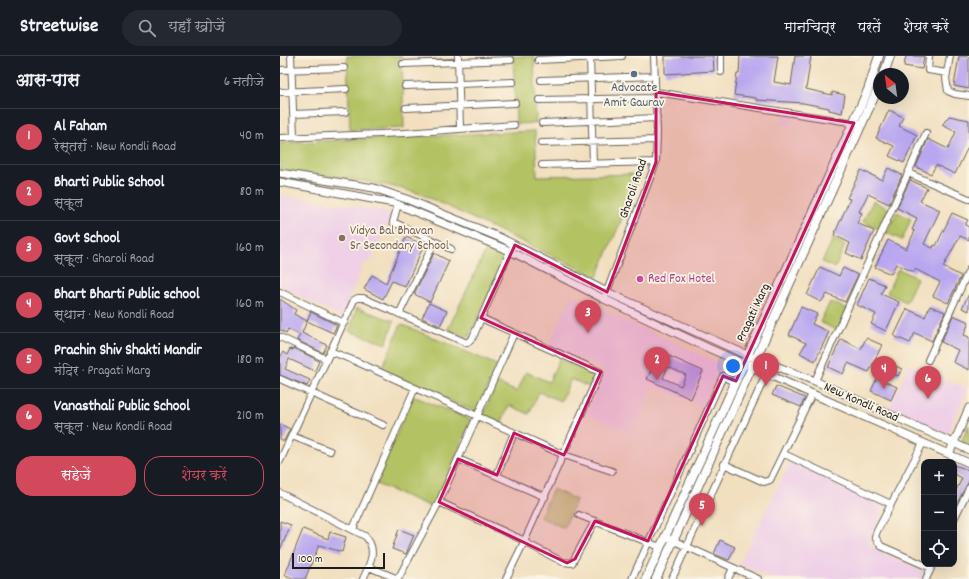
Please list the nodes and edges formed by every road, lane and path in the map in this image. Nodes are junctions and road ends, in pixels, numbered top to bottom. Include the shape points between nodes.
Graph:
1 (291, 56) edge
2 (622, 56) edge
3 (654, 56) edge
4 (721, 56) edge
5 (879, 56) edge
6 (890, 56) edge
7 (929, 56) edge
8 (950, 56) edge
9 (590, 57) edge
10 (458, 59) edge
11 (511, 60) dead end
12 (538, 60) dead end
13 (402, 64) dead end
14 (344, 68) dead end
15 (886, 68) edge
16 (280, 70) edge
17 (292, 70) junction
18 (721, 72) dead end
19 (947, 73) junction
20 (655, 76) junction
21 (591, 78) junction
22 (541, 80) dead end
23 (513, 82) dead end
24 (459, 84) junction
25 (405, 86) dead end
26 (346, 89) dead end
27 (293, 91) junction
28 (280, 92) edge
29 (656, 95) junction
30 (969, 96) edge
31 (592, 99) junction
32 (873, 99) edge
33 (539, 100) dead end
34 (514, 103) dead end
35 (460, 105) junction
36 (406, 108) dead end
37 (345, 112) dead end
38 (293, 114) junction
39 (657, 118) junction
40 (592, 121) junction
41 (854, 122) junction
42 (542, 124) dead end
43 (862, 124) junction
44 (514, 125) dead end
45 (460, 128) junction
46 (926, 133) dead end
47 (294, 137) junction
48 (280, 138) edge
49 (657, 140) junction
50 (593, 142) junction
51 (541, 143) dead end
52 (656, 162) junction
53 (542, 165) dead end
54 (593, 165) junction
55 (280, 173) edge
56 (908, 173) junction
57 (280, 182) edge
58 (969, 199) edge
59 (398, 204) junction
60 (515, 244) junction
61 (432, 248) dead end
62 (451, 249) dead end
63 (510, 251) junction
64 (969, 270) edge
65 (280, 292) edge
66 (607, 292) junction
67 (604, 299) junction
68 (399, 314) junction
69 (481, 318) junction
70 (344, 324) junction
71 (514, 333) junction
72 (280, 338) edge
73 (330, 351) junction
74 (747, 355) junction
75 (326, 359) junction
76 (756, 359) junction
77 (928, 360) dead end
78 (744, 364) junction
79 (771, 364) junction
80 (753, 368) junction
81 (766, 373) junction
82 (280, 379) edge
83 (815, 381) junction
84 (735, 383) junction
85 (415, 388) junction
86 (312, 393) junction
87 (812, 394) junction
88 (969, 408) edge
89 (477, 416) junction
90 (383, 425) dead end
91 (514, 433) junction
92 (292, 436) junction
93 (923, 443) junction
94 (954, 443) junction
95 (969, 450) edge
96 (330, 452) dead end
97 (784, 454) junction
98 (949, 454) junction
99 (564, 455) junction
100 (458, 459) junction
101 (280, 462) edge
102 (969, 463) edge
103 (724, 464) junction
104 (612, 471) dead end
105 (497, 475) junction
106 (969, 488) edge
107 (280, 492) edge
108 (545, 497) junction
109 (439, 502) junction
110 (891, 504) junction
111 (957, 513) edge
112 (579, 515) dead end
113 (595, 521) junction
114 (353, 528) junction
115 (665, 536) junction
116 (674, 540) junction
117 (525, 541) junction
118 (648, 541) junction
119 (687, 546) junction
120 (660, 547) junction
121 (921, 562) edge
122 (369, 567) junction
123 (932, 567) edge
124 (733, 568) junction
125 (363, 579) edge
126 (398, 579) edge
127 (506, 579) edge
128 (632, 579) edge
129 (646, 579) edge
130 (656, 579) edge
131 (672, 579) edge
132 (728, 579) edge
133 (758, 579) edge
134 (926, 579) edge

1 - 17 street
2 - 9 street
3 - 20 street, Gharoli Road
4 - 18 street
5 - 41 main road, Pragati Marg
6 - 15 main road
7 - 19 street via 928,70
8 - 19 street
9 - 12 street
9 - 21 street
10 - 11 street
10 - 13 street
10 - 24 street
14 - 17 street
16 - 17 street
17 - 27 street
19 - 30 street via 948,91
20 - 21 street
20 - 29 street, Gharoli Road
21 - 22 street
21 - 31 street
23 - 24 street
24 - 25 street
24 - 35 street
26 - 27 street
27 - 28 street
27 - 38 street
29 - 31 street
29 - 39 street, Gharoli Road
29 - 41 street
31 - 33 street
31 - 40 street
32 - 43 main road, Pragati Marg
34 - 35 street
35 - 36 street
35 - 45 street
37 - 38 street
38 - 47 street
39 - 40 street
39 - 49 street, Gharoli Road
40 - 42 street
40 - 50 street
41 - 43 street
41 - 74 main road, Pragati Marg
43 - 76 main road, Pragati Marg
44 - 45 street
45 - 47 street via 405,133
46 - 56 street
47 - 48 street
49 - 50 street
49 - 52 street, Gharoli Road
50 - 51 street
50 - 54 street
52 - 54 street
52 - 66 street, Gharoli Road
53 - 54 street
55 - 60 street, New Kondli Road via 389,192
56 - 58 street
56 - 83 street
57 - 59 street, New Kondli Road via 384,199
59 - 62 street via 393,222
59 - 63 street, New Kondli Road
60 - 63 street
60 - 66 street, New Kondli Road
61 - 68 street
63 - 67 street, New Kondli Road
63 - 69 street
64 - 77 street
65 - 70 street
66 - 67 street, Gharoli Road
66 - 74 street, New Kondli Road
67 - 78 street, New Kondli Road
68 - 69 street via 467,343 473,337
68 - 70 street via 358,298 354,300
69 - 71 street
70 - 73 street
71 - 89 street
71 - 99 street via 600,372
72 - 75 street
73 - 75 street
73 - 85 street
74 - 76 street, New Kondli Road
74 - 78 main road, Pragati Marg
75 - 86 street
76 - 79 street, New Kondli Road
76 - 80 main road, Pragati Marg
78 - 80 street, New Kondli Road
78 - 84 main road, Pragati Marg
79 - 81 street
79 - 83 street, New Kondli Road
80 - 81 street, New Kondli Road
80 - 116 main road, Pragati Marg
81 - 87 street, New Kondli Road
81 - 103 street
82 - 86 street
83 - 94 street, New Kondli Road
84 - 115 main road, Pragati Marg
84 - 118 street via 723,376
85 - 89 street
85 - 114 street
86 - 90 street
86 - 92 street
87 - 93 street, New Kondli Road
87 - 97 street
88 - 94 street
89 - 91 street
89 - 100 street
91 - 99 street
91 - 105 street
92 - 96 street
92 - 101 street
93 - 98 street, New Kondli Road
93 - 110 street
94 - 95 street, New Kondli Road
94 - 98 street
97 - 103 street via 768,481 759,480
97 - 110 street
98 - 102 street, New Kondli Road
99 - 104 street
99 - 108 street
100 - 105 street
100 - 109 street
103 - 119 street
105 - 108 street
106 - 111 street
107 - 114 street
108 - 117 street
109 - 117 street
109 - 126 street
110 - 121 street via 875,537 881,546
112 - 113 street
113 - 117 street via 572,563 563,562
113 - 118 street
114 - 122 street via 370,540 373,554
115 - 116 street
115 - 120 main road, Pragati Marg
116 - 119 street
116 - 130 main road, Pragati Marg
117 - 127 street
118 - 120 street
118 - 128 street
119 - 124 street
119 - 131 street
120 - 129 main road, Pragati Marg
122 - 125 street
122 - 126 street
123 - 134 street
124 - 132 street
124 - 133 street

